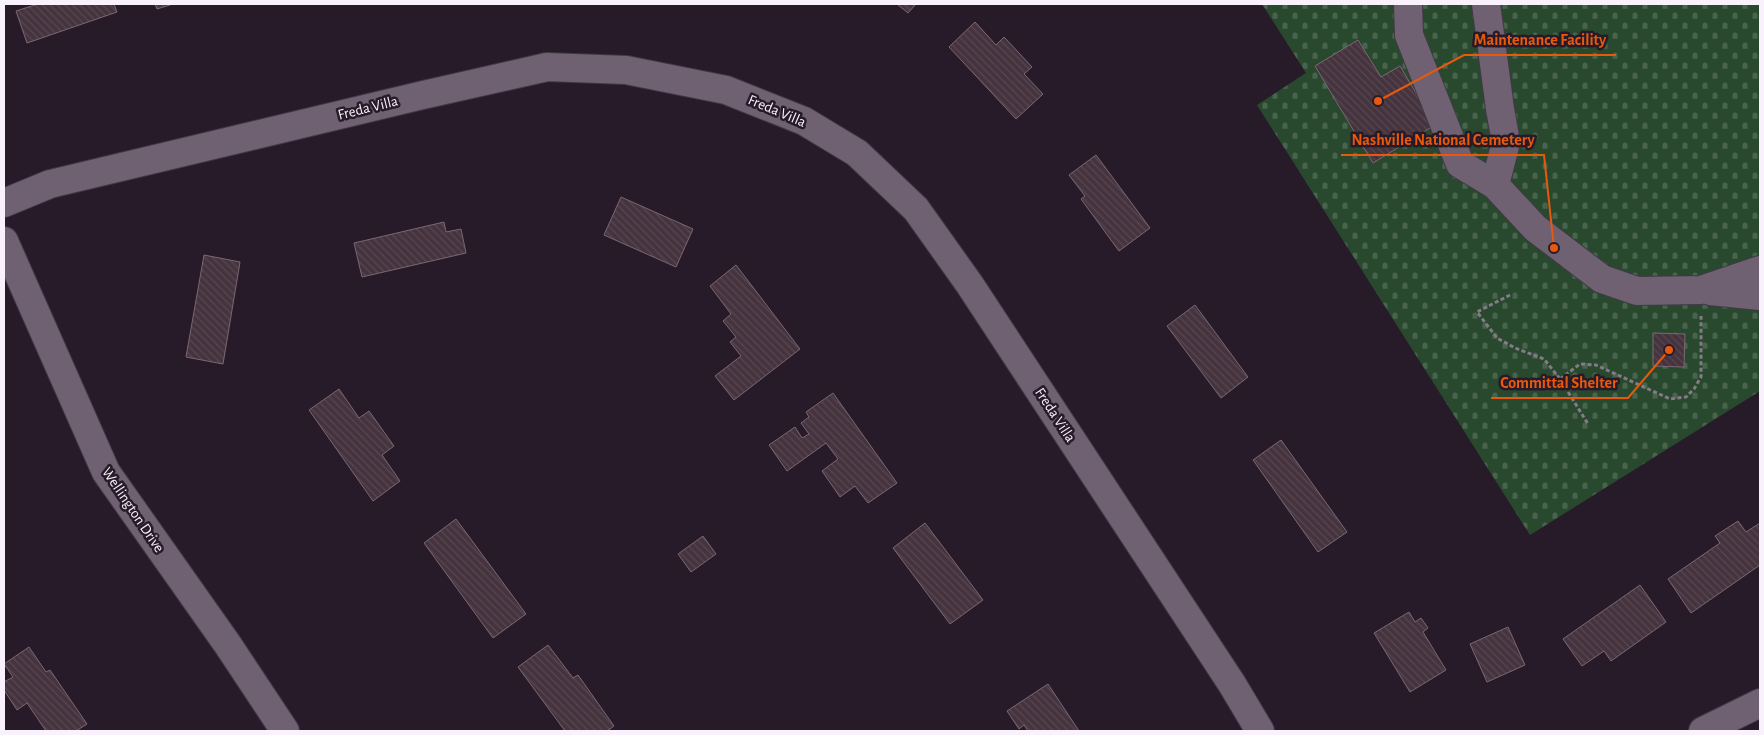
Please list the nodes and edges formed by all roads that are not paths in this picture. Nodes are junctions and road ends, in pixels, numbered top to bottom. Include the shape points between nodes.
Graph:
1 (1408, 4) edge
2 (1486, 4) edge
3 (1495, 185) junction
4 (4, 203) edge
5 (4, 241) edge
6 (1760, 270) edge
7 (1701, 290) junction
8 (1760, 296) edge
9 (1760, 703) edge
10 (285, 731) edge
11 (1260, 731) edge
12 (1703, 731) edge

1 - 3 street via 1410,35 1460,164
2 - 3 street via 1506,142
3 - 7 street via 1535,228 1602,279 1637,291
4 - 11 street, Freda Villa via 50,184 547,68 626,70 726,90 804,121 857,153 916,209
5 - 10 street, Wellington Drive via 106,472
6 - 7 street
7 - 8 street
9 - 12 street

